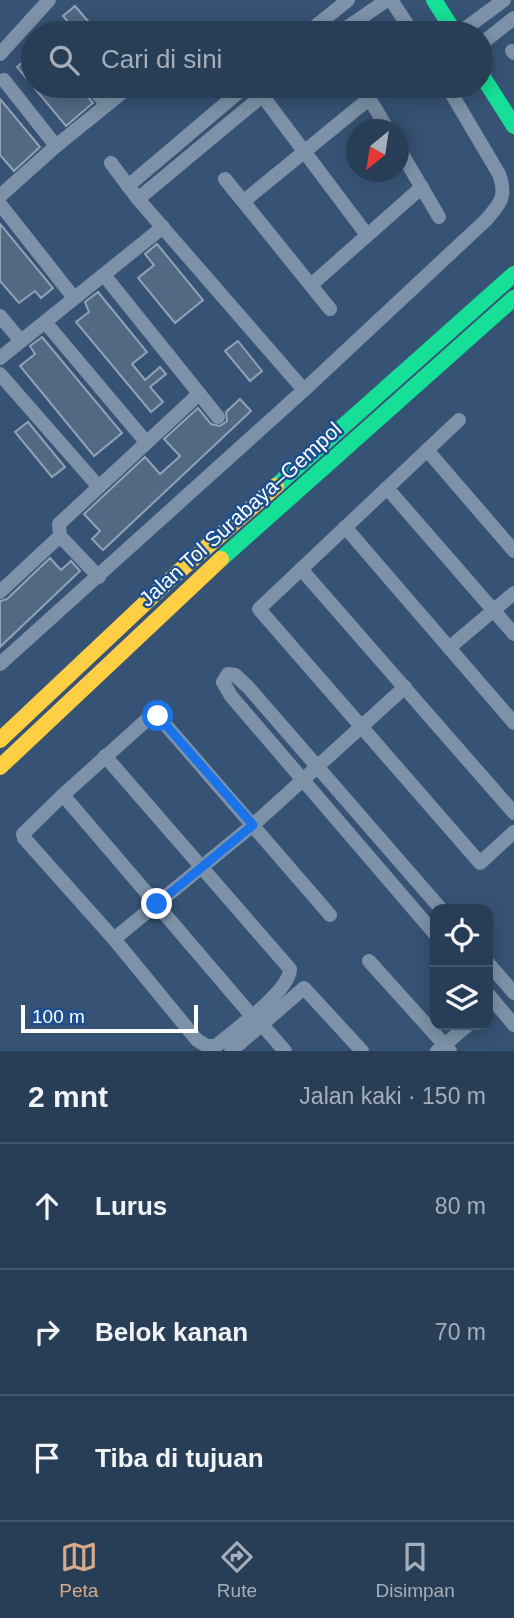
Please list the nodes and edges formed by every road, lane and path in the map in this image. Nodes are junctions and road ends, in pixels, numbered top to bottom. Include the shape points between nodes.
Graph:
1 (49, 0) edge
2 (348, 0) edge
3 (389, 0) edge
4 (434, 0) edge
5 (504, 0) edge
6 (514, 19) edge
7 (30, 21) edge
8 (322, 21) edge
9 (357, 21) edge
10 (404, 21) edge
11 (449, 21) edge
12 (474, 21) edge
13 (21, 31) edge
14 (493, 35) edge
15 (0, 54) edge
16 (4, 80) dead end
17 (493, 93) edge
18 (101, 98) edge
19 (115, 98) edge
20 (232, 98) edge
21 (251, 98) edge
22 (264, 98) edge
23 (360, 98) edge
24 (369, 98) edge
25 (454, 98) edge
26 (107, 105) junction
27 (382, 119) edge
28 (514, 126) edge
29 (56, 146) junction
30 (304, 153) junction
31 (111, 163) dead end
32 (409, 166) edge
33 (225, 178) dead end
34 (128, 186) junction
35 (422, 187) junction
36 (1, 195) edge
37 (138, 199) junction
38 (244, 201) junction
39 (439, 217) dead end
40 (163, 227) junction
41 (368, 235) junction
42 (514, 274) edge
43 (104, 275) junction
44 (310, 285) junction
45 (74, 298) junction
46 (514, 299) edge
47 (330, 309) dead end
48 (0, 316) edge
49 (45, 322) junction
50 (21, 341) junction
51 (0, 358) edge
52 (0, 374) edge
53 (304, 390) junction
54 (199, 394) junction
55 (218, 417) dead end
56 (459, 419) dead end
57 (146, 442) junction
58 (427, 450) junction
59 (98, 486) junction
60 (387, 488) junction
61 (345, 527) junction
62 (60, 536) junction
63 (514, 551) edge
64 (301, 569) junction
65 (99, 577) junction
66 (0, 592) edge
67 (514, 593) edge
68 (494, 610) junction
69 (514, 634) edge
70 (449, 648) junction
71 (0, 664) edge
72 (405, 687) junction
73 (514, 723) edge
74 (361, 726) junction
75 (0, 740) edge
76 (105, 756) junction
77 (0, 767) edge
78 (317, 767) junction
79 (302, 780) junction
80 (63, 795) junction
81 (514, 813) edge
82 (253, 825) junction
83 (514, 832) edge
84 (201, 867) junction
85 (157, 904) junction
86 (437, 904) edge
87 (330, 915) dead end
88 (430, 927) edge
89 (114, 939) junction
90 (369, 961) dead end
91 (491, 967) edge
92 (513, 992) edge
93 (493, 1001) edge
94 (493, 1005) edge
95 (257, 1020) junction
96 (514, 1025) edge
97 (463, 1030) edge
98 (444, 1049) edge
99 (231, 1051) edge
100 (285, 1051) edge
101 (362, 1051) edge

1 - 7 street
2 - 8 street
3 - 9 street
3 - 10 street
4 - 11 main road
5 - 12 street
6 - 14 street
13 - 15 street
16 - 29 street
17 - 28 main road
18 - 26 street
19 - 26 street
20 - 34 street
21 - 37 street
22 - 30 street
23 - 30 street
24 - 27 street
25 - 53 street via 499,174 504,186 499,204
26 - 29 street
29 - 36 street
30 - 38 street
30 - 41 street
31 - 34 street
32 - 35 street
33 - 38 street
34 - 37 street
35 - 39 street
35 - 41 street
36 - 45 street
37 - 40 street
38 - 44 street
40 - 43 street
40 - 53 street
41 - 44 street
42 - 75 main road, Jalan Tol Surabaya–Gempol via 176,574
43 - 45 street
43 - 54 street
44 - 47 street
45 - 49 street
46 - 77 main road, Jalan Tol Surabaya–Gempol via 233,547
48 - 50 street
49 - 50 street
49 - 57 street
50 - 51 street
52 - 59 street
53 - 65 street
54 - 55 street
54 - 57 street
56 - 58 street
57 - 59 street
58 - 60 street
58 - 63 street
59 - 62 street via 62,518
60 - 61 street
60 - 68 street
61 - 64 street
61 - 70 street
62 - 65 street
62 - 66 street
64 - 72 street
64 - 74 street via 258,609
65 - 71 street
67 - 68 street
68 - 69 street
68 - 70 street
70 - 73 street
72 - 74 street
72 - 81 street
74 - 78 street
74 - 83 street via 480,863
76 - 80 street
76 - 82 street via 151,716 158,716
76 - 84 street
78 - 79 street
78 - 79 street via 248,687 228,674 223,682 231,696
78 - 86 street
79 - 82 street
79 - 88 street
80 - 85 street
80 - 89 street via 25,831 24,838
82 - 84 street
82 - 87 street
84 - 85 street
84 - 95 street via 290,969 290,976
85 - 89 street
85 - 95 street
89 - 95 street via 197,1040 207,1046 216,1046
90 - 98 street
91 - 92 street
92 - 93 street
94 - 96 street
95 - 99 street
95 - 100 street
95 - 101 street via 304,988
97 - 98 street

